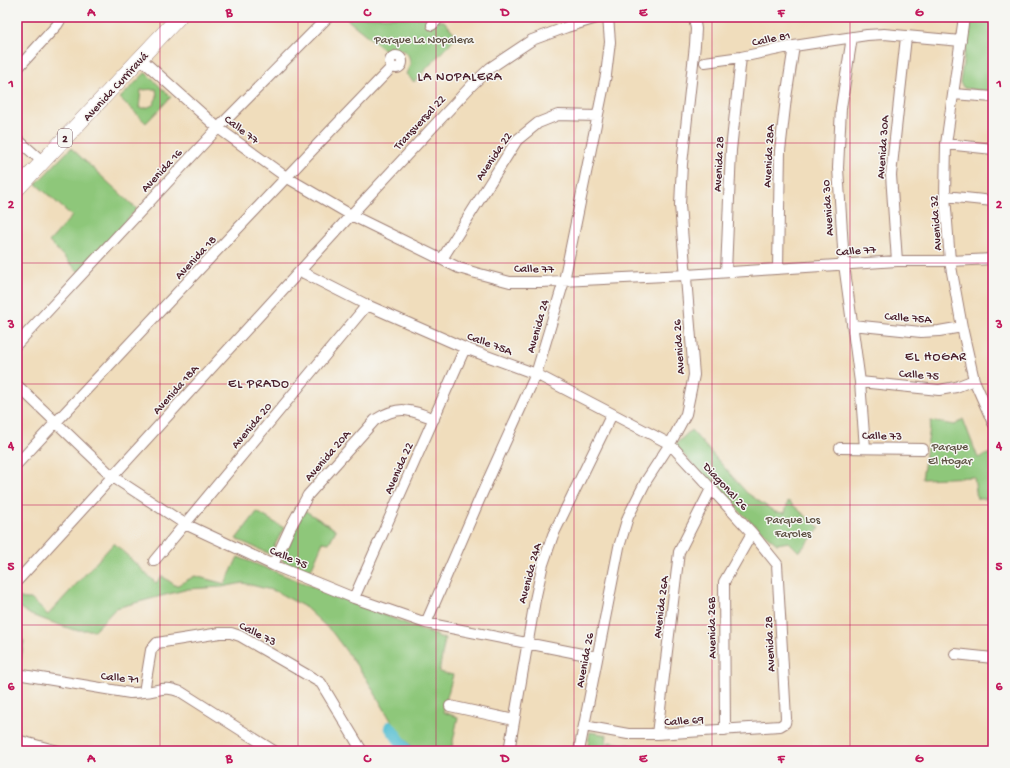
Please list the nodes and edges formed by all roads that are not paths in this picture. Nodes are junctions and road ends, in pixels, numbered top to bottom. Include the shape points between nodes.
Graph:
1 (62, 17) edge
2 (179, 17) edge
3 (328, 17) edge
4 (440, 17) edge
5 (600, 17) edge
6 (608, 17) edge
7 (694, 17) edge
8 (964, 17) edge
9 (432, 25) dead end
10 (852, 37) junction
11 (906, 37) junction
12 (961, 41) junction
13 (794, 46) junction
14 (741, 57) junction
15 (140, 58) junction
16 (704, 62) dead end
17 (392, 67) dead end
18 (17, 70) edge
19 (953, 94) junction
20 (993, 97) edge
21 (597, 116) junction
22 (218, 128) junction
23 (17, 139) edge
24 (946, 144) junction
25 (993, 149) edge
26 (43, 162) junction
27 (286, 177) junction
28 (17, 189) edge
29 (945, 196) junction
30 (993, 201) edge
31 (351, 215) junction
32 (442, 259) junction
33 (993, 259) edge
34 (897, 261) junction
35 (950, 261) junction
36 (844, 264) junction
37 (778, 268) junction
38 (300, 271) junction
39 (726, 272) junction
40 (686, 275) junction
41 (564, 281) junction
42 (367, 305) junction
43 (852, 325) junction
44 (962, 326) junction
45 (17, 344) edge
46 (465, 348) junction
47 (536, 374) junction
48 (974, 380) junction
49 (860, 382) junction
50 (17, 386) edge
51 (612, 414) junction
52 (434, 419) junction
53 (55, 423) junction
54 (993, 423) edge
55 (670, 444) junction
56 (840, 448) dead end
57 (865, 448) junction
58 (923, 449) dead end
59 (17, 464) edge
60 (113, 477) junction
61 (711, 489) junction
62 (185, 524) junction
63 (752, 533) junction
64 (154, 561) dead end
65 (777, 564) joint
66 (273, 565) junction
67 (18, 580) dead end
68 (354, 598) junction
69 (426, 623) junction
70 (527, 644) junction
71 (955, 654) dead end
72 (597, 657) junction
73 (993, 658) edge
74 (17, 674) edge
75 (144, 692) junction
76 (450, 706) dead end
77 (514, 720) junction
78 (784, 723) joint
79 (584, 726) junction
80 (725, 730) junction
81 (657, 734) junction
82 (17, 740) edge
83 (58, 751) edge
84 (273, 751) edge
85 (362, 751) edge
86 (509, 751) edge
87 (579, 751) edge

1 - 18 street
2 - 15 highway, Avenida Curriravá / 2
3 - 22 street, Avenida 16
4 - 9 street
5 - 31 street, Transversal 22 via 532,40 490,68 454,103
6 - 21 street, Avenida 24 via 610,42
7 - 40 street, Avenida 26 via 695,45 680,205
8 - 12 street, Avenida 32
10 - 11 street, Calle 81 via 884,34
10 - 13 street, Calle 81
10 - 36 street, Avenida 30 via 841,108 838,168
11 - 12 street, Calle 81
11 - 34 street, Avenida 30A via 891,175
12 - 19 street, Avenida 32
13 - 14 street, Calle 81
13 - 37 street, Avenida 28A via 780,150
14 - 16 street, Calle 81
14 - 39 street, Avenida 28 via 731,150
15 - 22 street, Calle 77
15 - 26 highway, Avenida Curriravá / 2
17 - 27 street, Avenida 18
19 - 20 street
19 - 24 street, Avenida 32
21 - 32 street, Avenida 22 via 558,115 538,123 517,140
21 - 41 street, Avenida 24
22 - 27 street, Calle 77
22 - 45 street, Avenida 16
23 - 26 street
24 - 25 street
24 - 29 street, Avenida 32
26 - 28 highway, Avenida Curriravá / 2
27 - 31 street, Calle 77
27 - 53 street, Avenida 18
29 - 30 street
29 - 35 street, Avenida 32
31 - 32 street, Calle 77
31 - 38 street, Avenida 18A
32 - 41 street, Calle 77 via 459,268 510,282
33 - 35 street, Calle 77
34 - 35 street, Calle 77
34 - 36 street, Calle 77
35 - 44 street, Avenida 32
36 - 37 street, Calle 77
36 - 43 street, Avenida 30
37 - 39 street, Calle 77
38 - 42 street, Calle 75A
38 - 60 street, Avenida 18A
39 - 40 street, Calle 77
40 - 41 street, Calle 77
40 - 55 street, Avenida 26 via 694,375 686,414
41 - 47 street, Avenida 24
42 - 46 street, Calle 75A
42 - 62 street, Avenida 20
43 - 44 street, Calle 75A via 920,332
43 - 49 street, Avenida 30
44 - 48 street, Avenida 32
46 - 47 street, Calle 75A
46 - 52 street, Avenida 22
47 - 51 street, Calle 75A
47 - 69 street, Avenida 24
48 - 49 street, Calle 75 via 939,390
48 - 54 street, Avenida 32
49 - 57 street, Avenida 30
50 - 53 street, Calle 75
51 - 55 street, Calle 75A
51 - 70 street, Avenida 24A via 553,535 536,593
52 - 66 street, Avenida 20A via 406,410 387,412 375,420 308,495
52 - 68 street, Avenida 22
53 - 59 street, Avenida 18
53 - 60 street, Calle 75
55 - 61 street, Diagonal 26
55 - 72 street, Avenida 26 via 646,481 628,516 619,547
56 - 57 street, Calle 73
57 - 58 street, Calle 73
60 - 62 street, Calle 75
60 - 67 street, Avenida 18A
61 - 63 street, Diagonal 26
61 - 81 street, Avenida 26A via 679,552
62 - 64 street, Avenida 20
62 - 66 street, Calle 75
63 - 65 street, Diagonal 26
63 - 80 street, Avenida 26B via 724,582
65 - 78 street, Avenida 28 via 786,718
66 - 68 street, Calle 75
68 - 69 street, Calle 75
69 - 70 street, Calle 75
70 - 72 street, Calle 75
70 - 77 street, Avenida 24A
71 - 73 street
72 - 79 street, Avenida 26
74 - 75 street, Calle 71 via 116,691
75 - 84 street, Calle 71 via 165,688 181,692
75 - 85 street, Calle 73 via 150,655 157,644 231,633 321,683
76 - 77 street
77 - 86 street, Avenida 24A
78 - 80 street, Calle 69 via 780,726
79 - 81 street, Calle 69 via 628,734
79 - 87 street, Avenida 26
80 - 81 street, Calle 69
82 - 83 street

